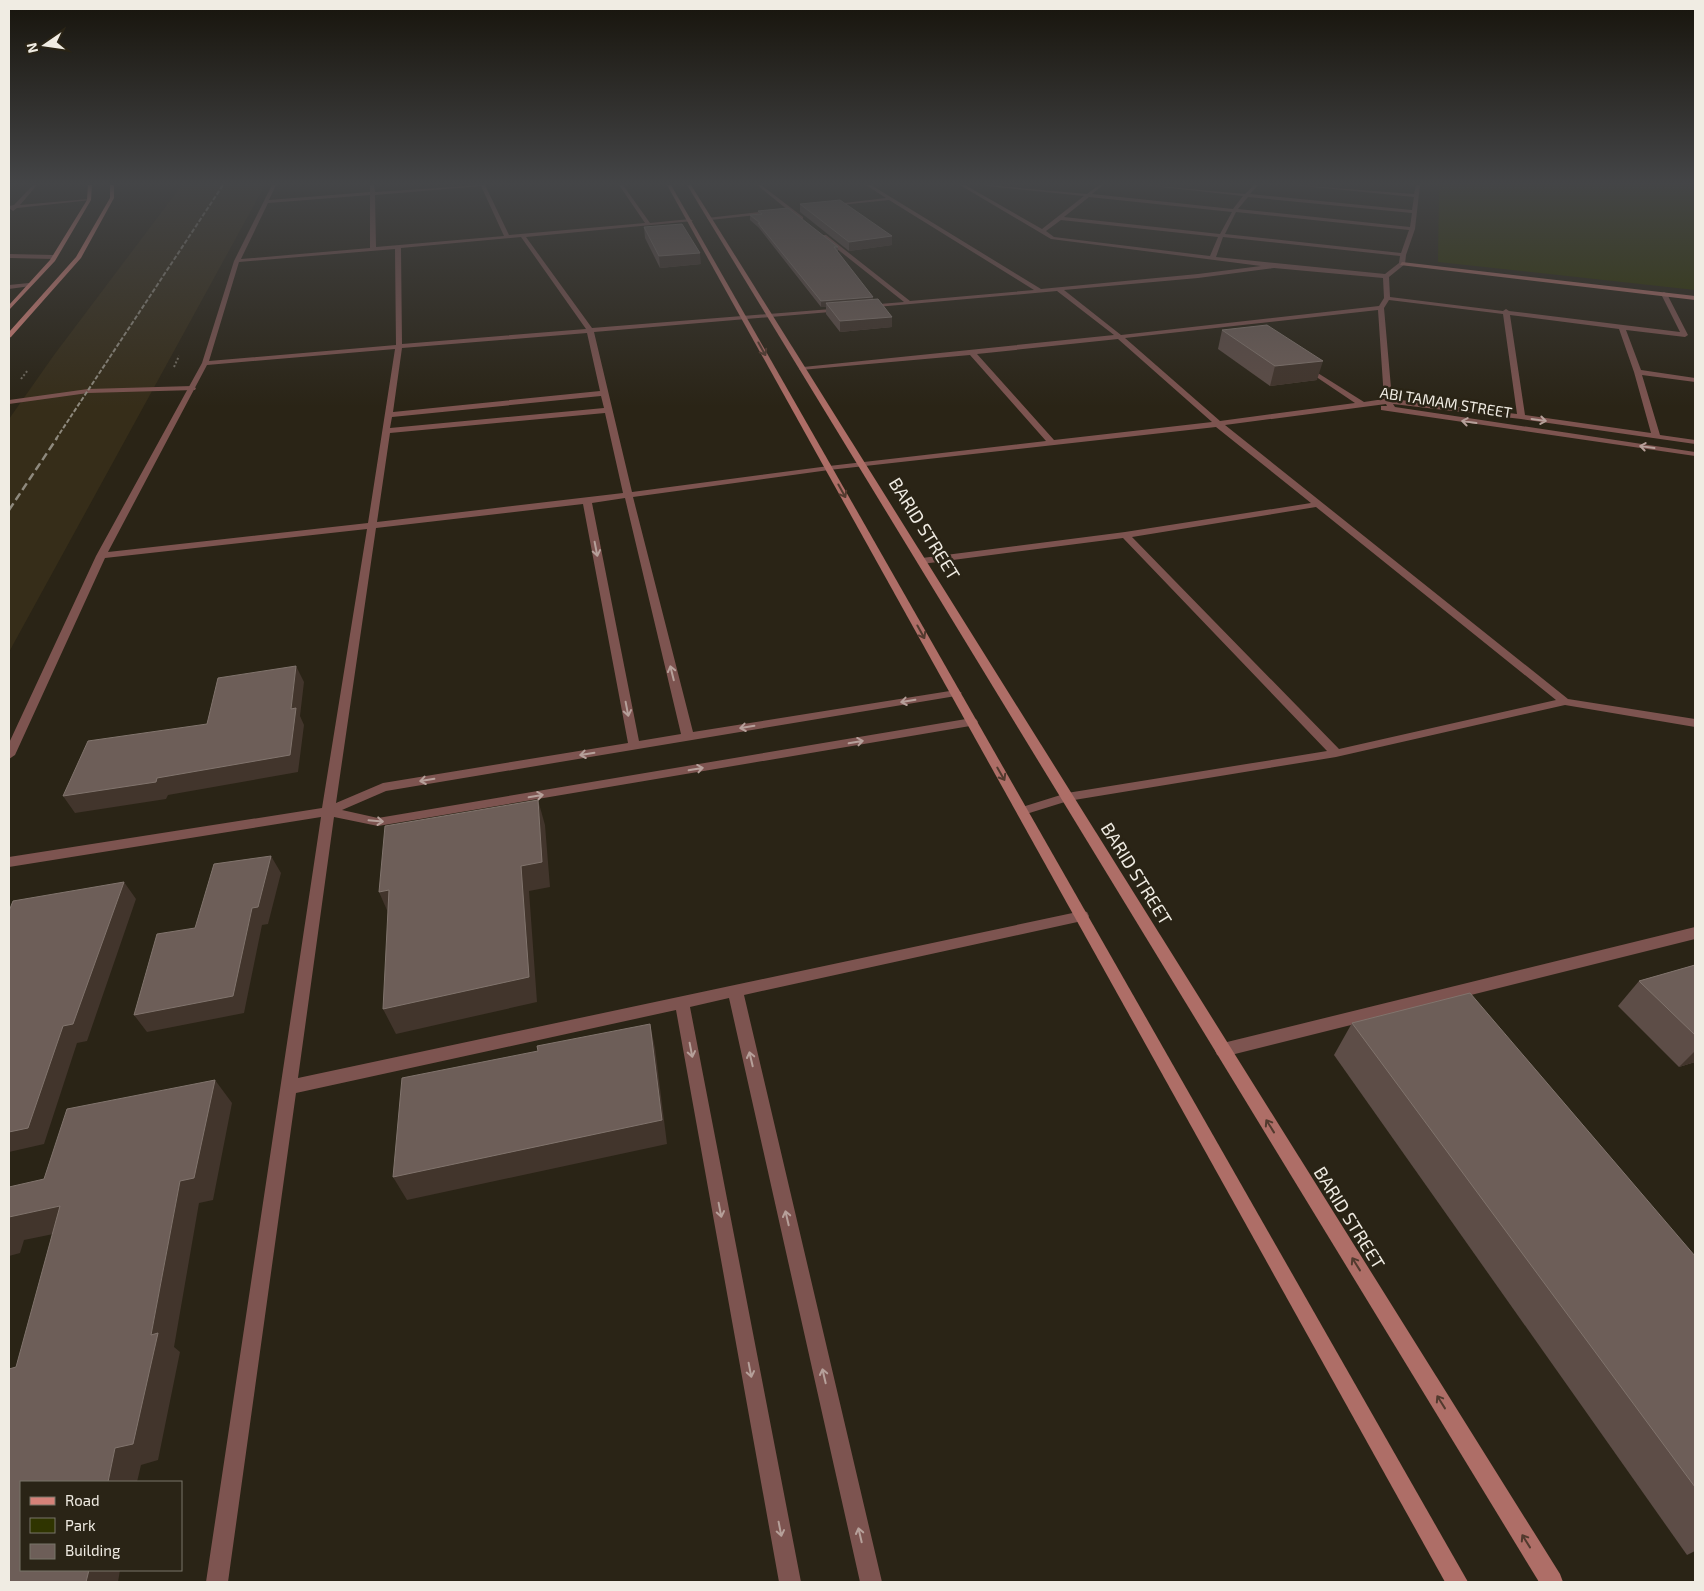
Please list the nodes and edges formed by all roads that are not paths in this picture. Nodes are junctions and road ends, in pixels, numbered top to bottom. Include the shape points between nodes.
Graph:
1 (52, 259) edge
2 (77, 259) edge
3 (257, 259) edge
4 (398, 259) edge
5 (540, 259) edge
6 (712, 259) edge
7 (735, 259) edge
8 (853, 259) edge
9 (988, 259) edge
10 (1214, 259) edge
11 (1403, 259) edge
12 (237, 261) joint
13 (1402, 264) junction
14 (1274, 266) junction
15 (1386, 276) junction
16 (29, 285) junction
17 (9, 287) edge
18 (1058, 289) junction
19 (1040, 291) junction
20 (1664, 294) junction
21 (1387, 298) junction
22 (1695, 298) edge
23 (908, 303) junction
24 (9, 308) edge
25 (849, 308) edge
26 (859, 308) edge
27 (1381, 308) junction
28 (1506, 311) junction
29 (770, 316) junction
30 (744, 317) junction
31 (1240, 324) junction
32 (1622, 327) junction
33 (590, 330) junction
34 (1248, 330) edge
35 (9, 336) edge
36 (1120, 337) junction
37 (399, 347) junction
38 (972, 353) junction
39 (1297, 362) edge
40 (205, 363) junction
41 (803, 369) junction
42 (1638, 372) junction
43 (1695, 380) edge
44 (192, 388) junction
45 (605, 393) junction
46 (9, 402) edge
47 (1388, 402) junction
48 (1366, 405) junction
49 (608, 410) junction
50 (1394, 411) junction
51 (388, 415) junction
52 (1521, 417) junction
53 (1218, 424) junction
54 (386, 431) junction
55 (1656, 436) junction
56 (1695, 442) edge
57 (1052, 443) junction
58 (1695, 454) edge
59 (862, 465) junction
60 (829, 468) junction
61 (628, 495) junction
62 (587, 501) junction
63 (1318, 504) junction
64 (372, 524) junction
65 (1125, 535) junction
66 (101, 556) junction
67 (922, 561) junction
68 (956, 693) junction
69 (1565, 702) junction
70 (972, 722) junction
71 (1695, 722) edge
72 (688, 737) junction
73 (634, 746) junction
74 (1336, 753) junction
75 (9, 755) edge
76 (1067, 797) junction
77 (328, 811) junction
78 (1022, 811) junction
79 (9, 862) edge
80 (1082, 916) junction
81 (1695, 933) edge
82 (736, 990) junction
83 (682, 1002) junction
84 (1223, 1050) junction
85 (288, 1087) junction
86 (217, 1582) edge
87 (790, 1582) edge
88 (871, 1582) edge
89 (1457, 1582) edge
90 (1552, 1582) edge

1 - 16 main road
2 - 35 main road
3 - 12 street
4 - 37 street
5 - 33 street
6 - 30 main road
7 - 29 main road, BARID STREET
8 - 23 street
9 - 19 street
10 - 14 street
11 - 13 street
12 - 40 street
13 - 15 street
13 - 20 main road
14 - 15 street
14 - 18 street
15 - 21 street
16 - 17 street
16 - 24 main road
18 - 19 street
18 - 36 street
19 - 23 street
20 - 22 main road
20 - 32 street via 1685,334
21 - 27 street
21 - 28 street
23 - 26 street
25 - 29 street
27 - 31 street
27 - 47 street
28 - 32 street
28 - 52 street
29 - 30 street
29 - 41 main road, BARID STREET
30 - 33 street
30 -> 60 main road
31 - 34 street
31 - 36 street
32 - 42 street
33 - 37 street
33 - 45 street
36 - 38 street
36 - 53 street
37 - 40 street
37 - 51 street
38 - 41 street
38 - 57 street
39 - 48 street
40 - 44 street
41 - 59 main road, BARID STREET
42 - 43 street
42 - 55 street
44 - 46 street via 88,391
44 - 66 street
45 - 49 street
45 - 51 street
47 - 48 street, ABI TAMAM STREET
47 - 50 street
47 - 52 street, ABI TAMAM STREET
48 - 50 street, ABI TAMAM STREET
48 - 53 street
49 - 54 street
49 - 61 street
58 -> 50 street, ABI TAMAM STREET
51 - 54 street
52 -> 55 street, ABI TAMAM STREET
53 - 57 street
53 - 63 street
54 - 64 street
55 - 56 street, ABI TAMAM STREET
57 - 59 street
59 - 60 street
59 - 67 main road, BARID STREET
60 - 61 street
60 -> 68 main road
61 - 62 street
72 -> 61 street
62 - 64 street
62 -> 73 street
63 - 65 street
63 - 69 street
64 - 66 street
64 - 77 street
65 - 67 street
65 - 74 street
66 - 75 street
67 - 76 main road, BARID STREET
68 - 70 main road
68 -> 72 street
69 - 71 street
69 - 74 street
77 -> 70 street via 378,822
70 -> 78 main road
72 - 73 street
73 -> 77 street via 383,787
74 - 76 street
76 - 78 street
76 - 84 main road, BARID STREET
77 - 79 street
77 - 85 street
78 - 80 main road
80 - 82 street
80 - 89 main road
81 - 84 street
82 - 83 street
88 -> 82 street
83 - 85 street
83 -> 87 street
90 -> 84 main road, BARID STREET
85 - 86 street

